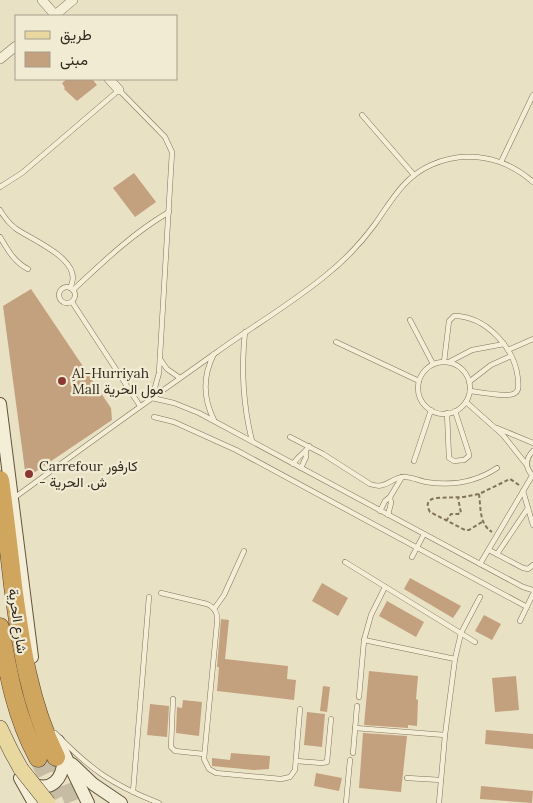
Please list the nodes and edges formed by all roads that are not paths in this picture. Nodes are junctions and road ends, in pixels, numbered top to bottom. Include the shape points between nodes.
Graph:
1 (42, 0) edge
2 (73, 0) edge
3 (54, 15) edge
4 (56, 15) edge
5 (15, 47) edge
6 (0, 59) edge
7 (110, 80) edge
8 (119, 90) junction
9 (533, 95) edge
10 (362, 115) dead end
11 (501, 162) junction
12 (414, 175) junction
13 (533, 182) edge
14 (0, 187) edge
15 (0, 210) edge
16 (169, 212) junction
17 (0, 237) edge
18 (28, 269) dead end
19 (72, 288) junction
20 (72, 302) junction
21 (410, 320) dead end
22 (245, 332) junction
23 (533, 339) edge
24 (336, 342) dead end
25 (504, 344) junction
26 (508, 350) junction
27 (214, 353) junction
28 (159, 356) junction
29 (511, 356) junction
30 (446, 362) junction
31 (433, 364) junction
32 (180, 378) junction
33 (419, 381) junction
34 (469, 382) junction
35 (470, 392) junction
36 (152, 398) junction
37 (466, 402) junction
38 (0, 404) edge
39 (140, 406) junction
40 (431, 410) junction
41 (455, 411) junction
42 (447, 413) junction
43 (154, 418) dead end
44 (214, 420) junction
45 (494, 426) junction
46 (290, 437) dead end
47 (252, 441) junction
48 (533, 443) edge
49 (309, 446) junction
50 (306, 451) junction
51 (533, 451) edge
52 (414, 461) dead end
53 (293, 464) junction
54 (526, 464) junction
55 (301, 468) junction
56 (497, 468) dead end
57 (533, 476) edge
58 (402, 477) junction
59 (0, 480) edge
60 (523, 491) junction
61 (390, 497) junction
62 (13, 499) junction
63 (528, 508) junction
64 (380, 511) junction
65 (388, 515) junction
66 (533, 525) edge
67 (424, 534) junction
68 (417, 547) junction
69 (244, 550) dead end
70 (489, 550) junction
71 (498, 554) junction
72 (412, 557) dead end
73 (345, 562) dead end
74 (480, 564) junction
75 (533, 565) edge
76 (385, 587) junction
77 (533, 592) edge
78 (161, 593) dead end
79 (480, 597) dead end
80 (149, 598) dead end
81 (527, 607) junction
82 (214, 609) junction
83 (520, 620) dead end
84 (0, 627) edge
85 (461, 633) junction
86 (364, 640) junction
87 (474, 642) dead end
88 (455, 659) junction
89 (359, 697) dead end
90 (173, 699) dead end
91 (357, 706) dead end
92 (300, 709) dead end
93 (331, 718) dead end
94 (0, 728) edge
95 (355, 728) junction
96 (55, 733) junction
97 (445, 735) junction
98 (0, 740) edge
99 (353, 753) dead end
100 (204, 754) junction
101 (59, 755) junction
102 (38, 758) tunnel mouth
103 (350, 760) dead end
104 (296, 761) junction
105 (19, 769) junction
106 (407, 778) dead end
107 (441, 780) junction
108 (133, 792) junction
109 (34, 803) edge
110 (48, 803) edge
111 (88, 803) edge
112 (121, 803) edge
113 (159, 803) edge
114 (346, 803) edge
115 (439, 803) edge

1 - 3 street
2 - 4 street
5 - 6 street
7 - 8 street
8 - 14 lane via 22,174
8 - 16 lane via 165,137 171,148
9 - 11 lane
10 - 12 lane
11 - 12 lane via 460,156 440,161
11 - 13 lane
12 - 22 lane via 397,190 363,238 339,264
15 - 19 lane via 16,228 63,258 73,274
16 - 19 lane via 140,230
16 - 28 lane
17 - 18 lane via 12,257
19 - 20 lane via 76,296
19 - 20 lane via 63,288 59,294 65,303
20 - 39 lane
21 - 31 lane
22 - 27 lane
22 - 47 lane via 242,382
23 - 26 lane
24 - 33 lane
25 - 26 lane
25 - 30 lane via 472,350
25 - 30 lane via 485,327 454,316 449,321
26 - 29 lane
27 - 32 lane
27 - 44 lane via 206,372 205,387 206,402
28 - 32 lane via 167,369
28 - 36 lane
29 - 34 lane via 491,365
29 - 35 lane via 518,377 516,393
30 - 31 lane
30 - 34 lane via 462,369
31 - 33 lane
32 - 36 lane
33 - 40 lane via 420,397
34 - 35 lane
35 - 37 lane
36 - 39 lane
36 - 44 lane via 185,407
37 - 41 lane
37 - 45 lane
38 - 62 main road
39 - 62 lane
40 - 42 lane
40 - 52 lane
41 - 42 lane
41 - 42 lane via 469,454 464,460 450,458
43 - 68 lane via 174,422 236,450
44 - 47 lane
45 - 48 lane
45 - 54 lane
46 - 49 lane
47 - 53 lane
49 - 50 lane
49 - 58 lane via 374,485 382,486
50 - 53 lane
50 - 55 lane
51 - 54 lane
53 - 55 lane
54 - 57 lane
55 - 64 lane
56 - 58 lane via 479,478 452,484
57 - 60 lane
58 - 61 lane
59 - 101 highway, شارع الحرية via 23,654 36,709
60 - 63 lane
60 - 70 lane
61 - 64 lane
61 - 65 lane
62 - 96 main road via 32,653 39,690
63 - 66 lane
63 - 71 lane
64 - 65 lane
65 - 67 lane
67 - 68 lane
67 - 74 lane
68 - 72 lane
68 - 81 lane
69 - 82 lane via 224,595
70 - 71 lane
70 - 74 lane
71 - 75 lane via 523,568
73 - 76 lane
74 - 77 lane
76 - 85 lane
76 - 86 lane via 371,615
77 - 81 lane
78 - 82 lane via 207,604
79 - 85 lane
80 - 108 lane
81 - 83 lane
82 - 100 lane via 217,623
84 - 102 highway, شارع الحرية via 14,700
85 - 87 lane
85 - 88 lane
86 - 88 lane
86 - 89 lane
88 - 97 lane
90 - 100 lane via 171,747 178,752
91 - 95 lane
92 - 104 lane
93 - 104 lane via 326,762
94 - 105 main road
95 - 97 lane
95 - 99 lane
96 - 101 main road
96 - 108 lane via 102,776
97 - 107 lane
98 - 105 main road
100 - 104 lane via 206,766 216,772 281,779 293,774
101 - 105 main road via 63,771 51,784 38,786 31,783
101 - 111 main road
101 - 112 main road
103 - 114 lane
105 - 109 main road
105 - 110 main road, bridge
106 - 107 lane
107 - 115 lane
108 - 113 lane

